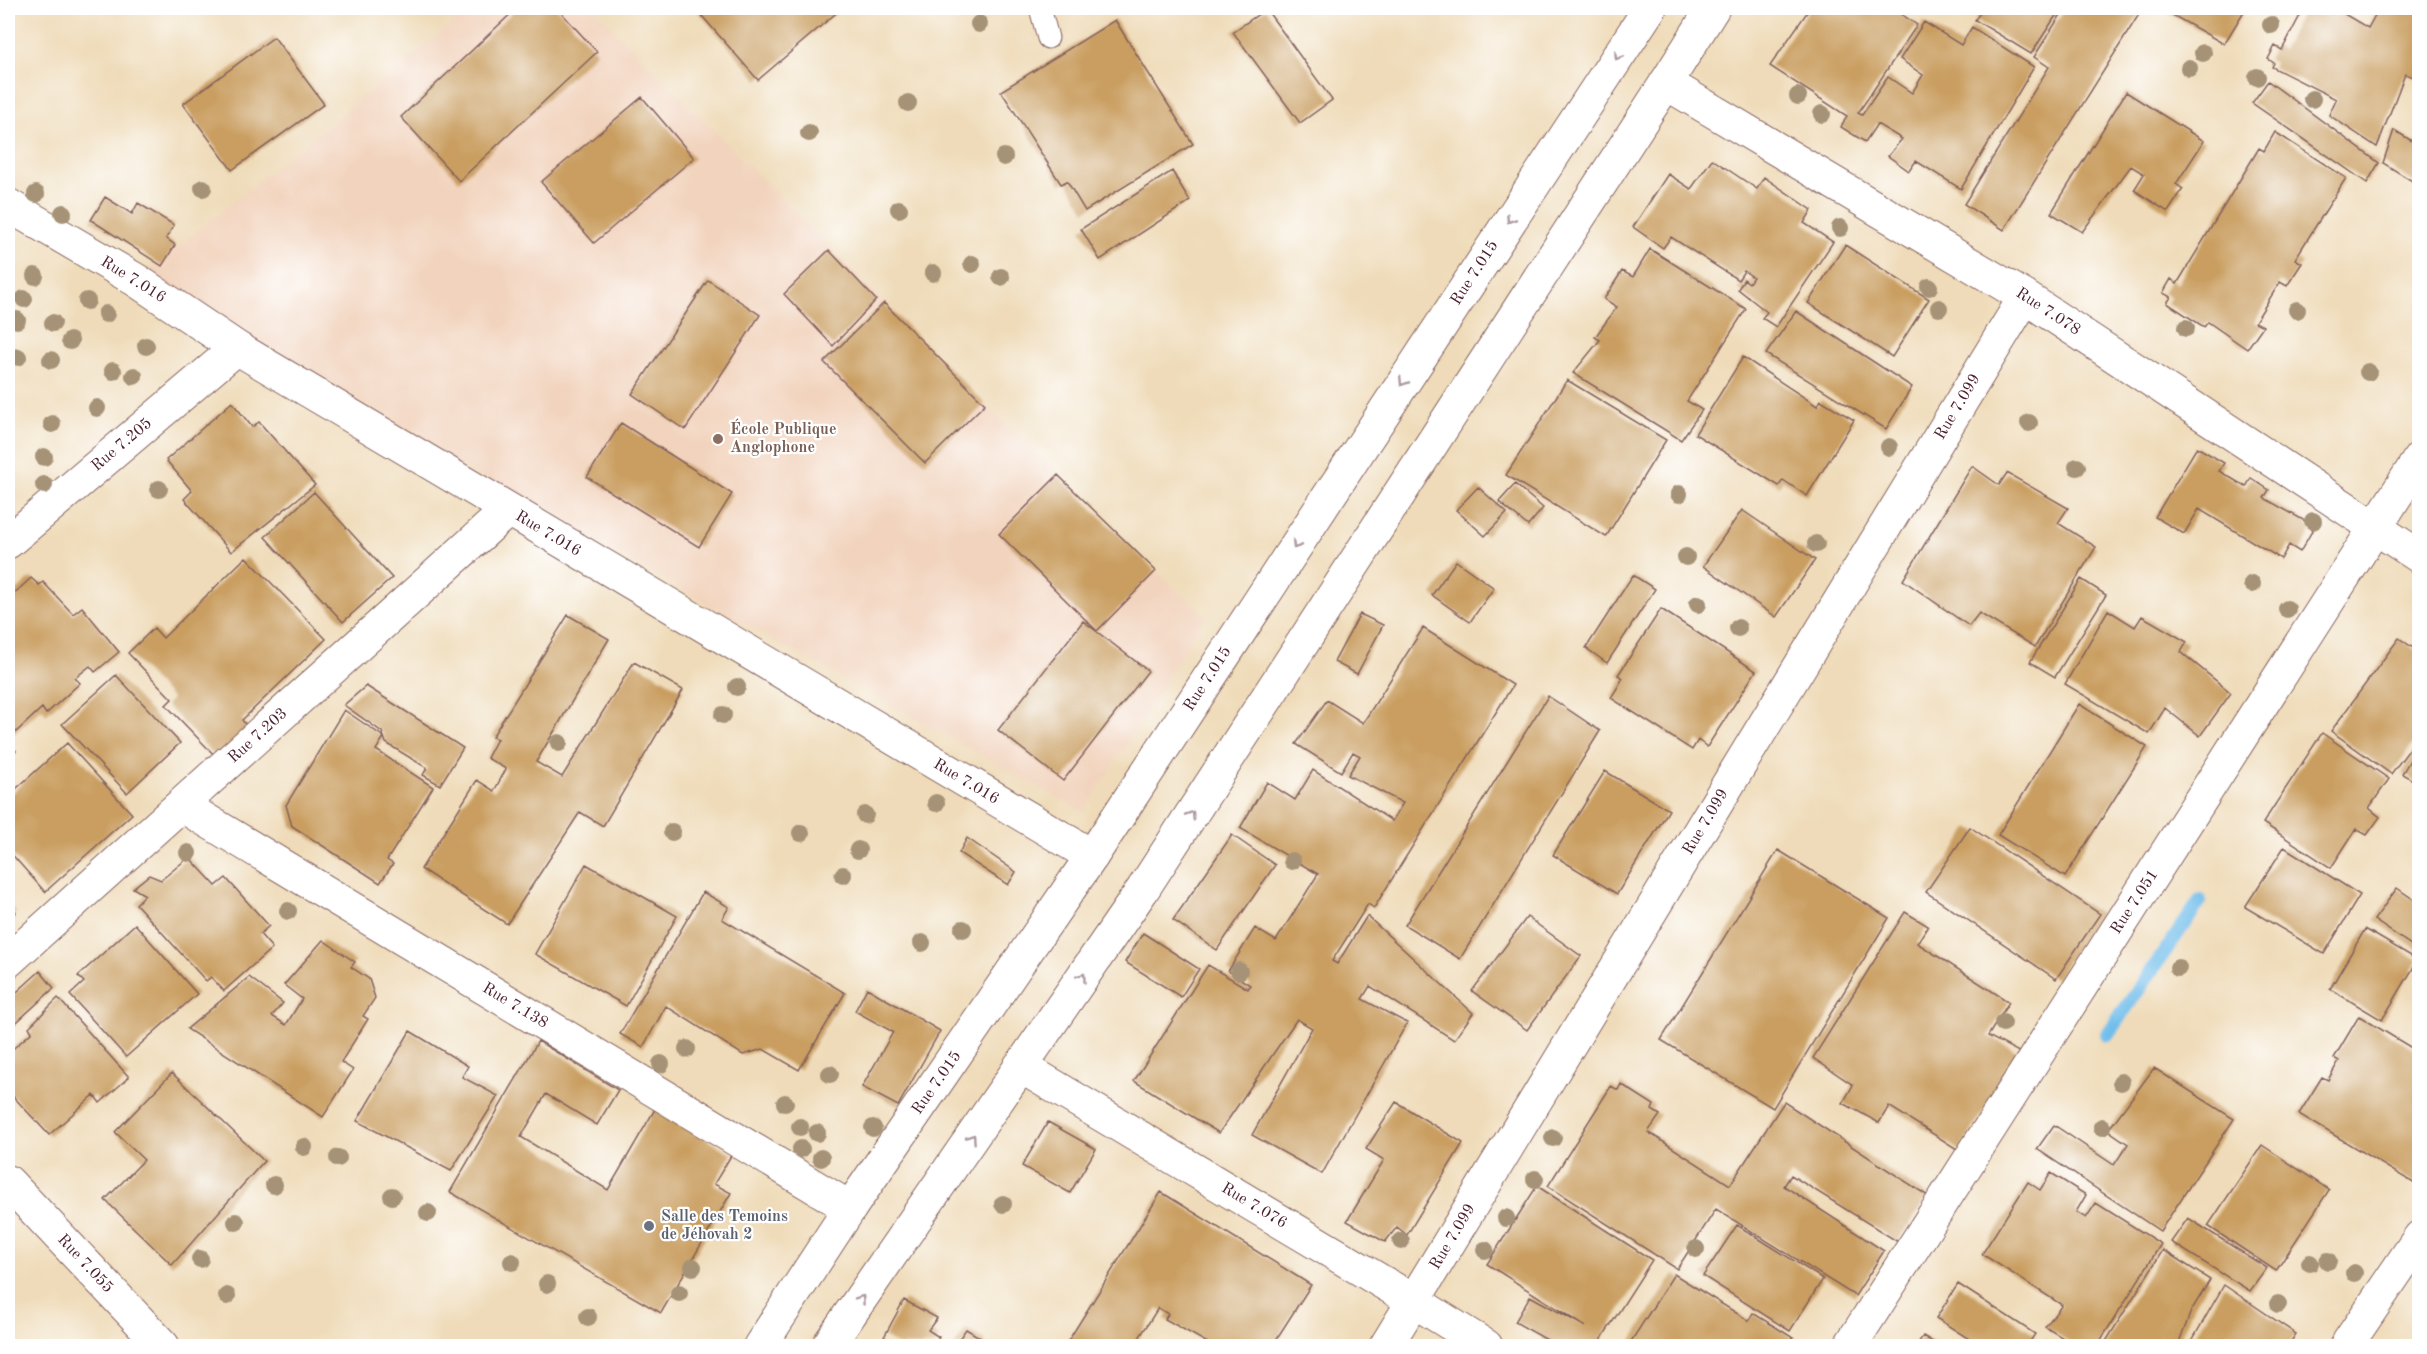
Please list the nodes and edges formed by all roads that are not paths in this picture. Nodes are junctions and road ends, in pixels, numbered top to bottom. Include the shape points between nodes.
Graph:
1 (1040, 8) edge
2 (1650, 8) edge
3 (1713, 8) edge
4 (1048, 38) dead end
5 (1666, 83) junction
6 (8, 205) edge
7 (2025, 297) junction
8 (237, 348) junction
9 (2420, 458) edge
10 (508, 510) junction
11 (2375, 527) junction
12 (8, 542) edge
13 (2420, 556) edge
14 (181, 805) junction
15 (1092, 856) junction
16 (8, 962) edge
17 (1020, 1066) junction
18 (8, 1182) edge
19 (850, 1208) junction
20 (2420, 1237) edge
21 (1414, 1300) junction
22 (164, 1347) edge
23 (760, 1347) edge
24 (828, 1347) edge
25 (1386, 1347) edge
26 (1486, 1347) edge
27 (1850, 1347) edge
28 (2346, 1347) edge

1 - 4 lane
2 -> 15 street, Rue 7.015
3 - 5 street
5 - 7 street, Rue 7.078
17 -> 5 street via 1143,889
6 - 8 street, Rue 7.016 via 136,280
7 - 11 street, Rue 7.078
7 - 21 street, Rue 7.099
8 - 10 street, Rue 7.016
8 - 12 street, Rue 7.205
9 - 11 street, Rue 7.051
10 - 14 street, Rue 7.203
10 - 15 street, Rue 7.016
11 - 13 street, Rue 7.078
11 - 27 street, Rue 7.051
14 - 16 street, Rue 7.203
14 - 19 street, Rue 7.138
15 - 19 street, Rue 7.015
17 - 21 street, Rue 7.076
24 -> 17 street
18 - 22 street, Rue 7.055
19 - 23 street, Rue 7.015
20 - 28 street
21 - 25 street, Rue 7.099
21 - 26 street, Rue 7.076

